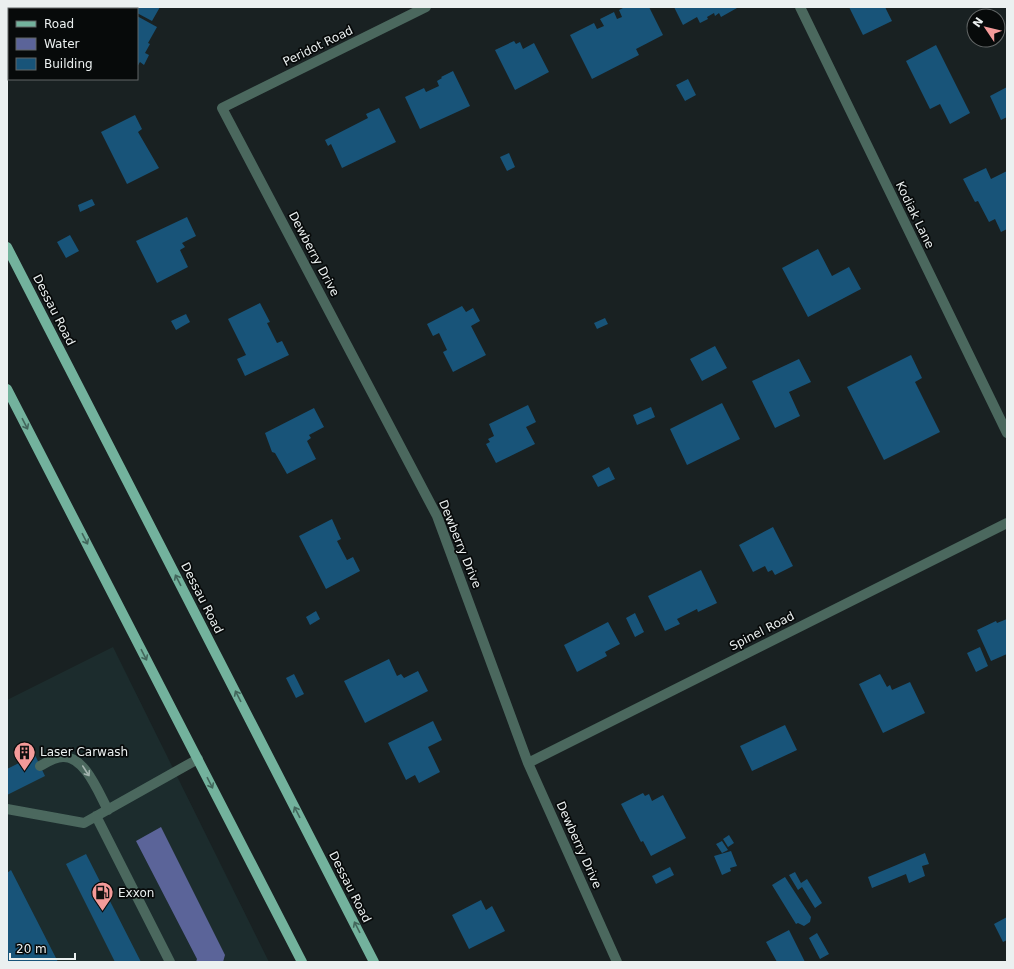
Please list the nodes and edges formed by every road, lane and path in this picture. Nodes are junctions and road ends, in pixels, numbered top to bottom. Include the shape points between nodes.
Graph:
1 (426, 7) edge
2 (800, 7) edge
3 (222, 108) joint
4 (7, 247) edge
5 (7, 389) edge
6 (1007, 434) edge
7 (1007, 523) edge
8 (198, 759) junction
9 (528, 763) junction
10 (40, 766) dead end
11 (7, 809) edge
12 (108, 810) junction
13 (96, 816) junction
14 (170, 962) edge
15 (302, 962) edge
16 (374, 962) edge
17 (618, 962) edge

1 - 3 street, Peridot Road
2 - 6 street, Kodiak Lane
3 - 9 street, Dewberry Drive via 437,516
16 -> 4 main road, Dessau Road
5 -> 8 main road
7 - 9 street, Spinel Road
8 - 12 street
8 -> 15 main road
9 - 17 street, Dewberry Drive
10 -> 12 street via 56,758 68,757 76,760 85,768
11 - 13 street via 84,823
12 - 13 street
13 - 14 street

